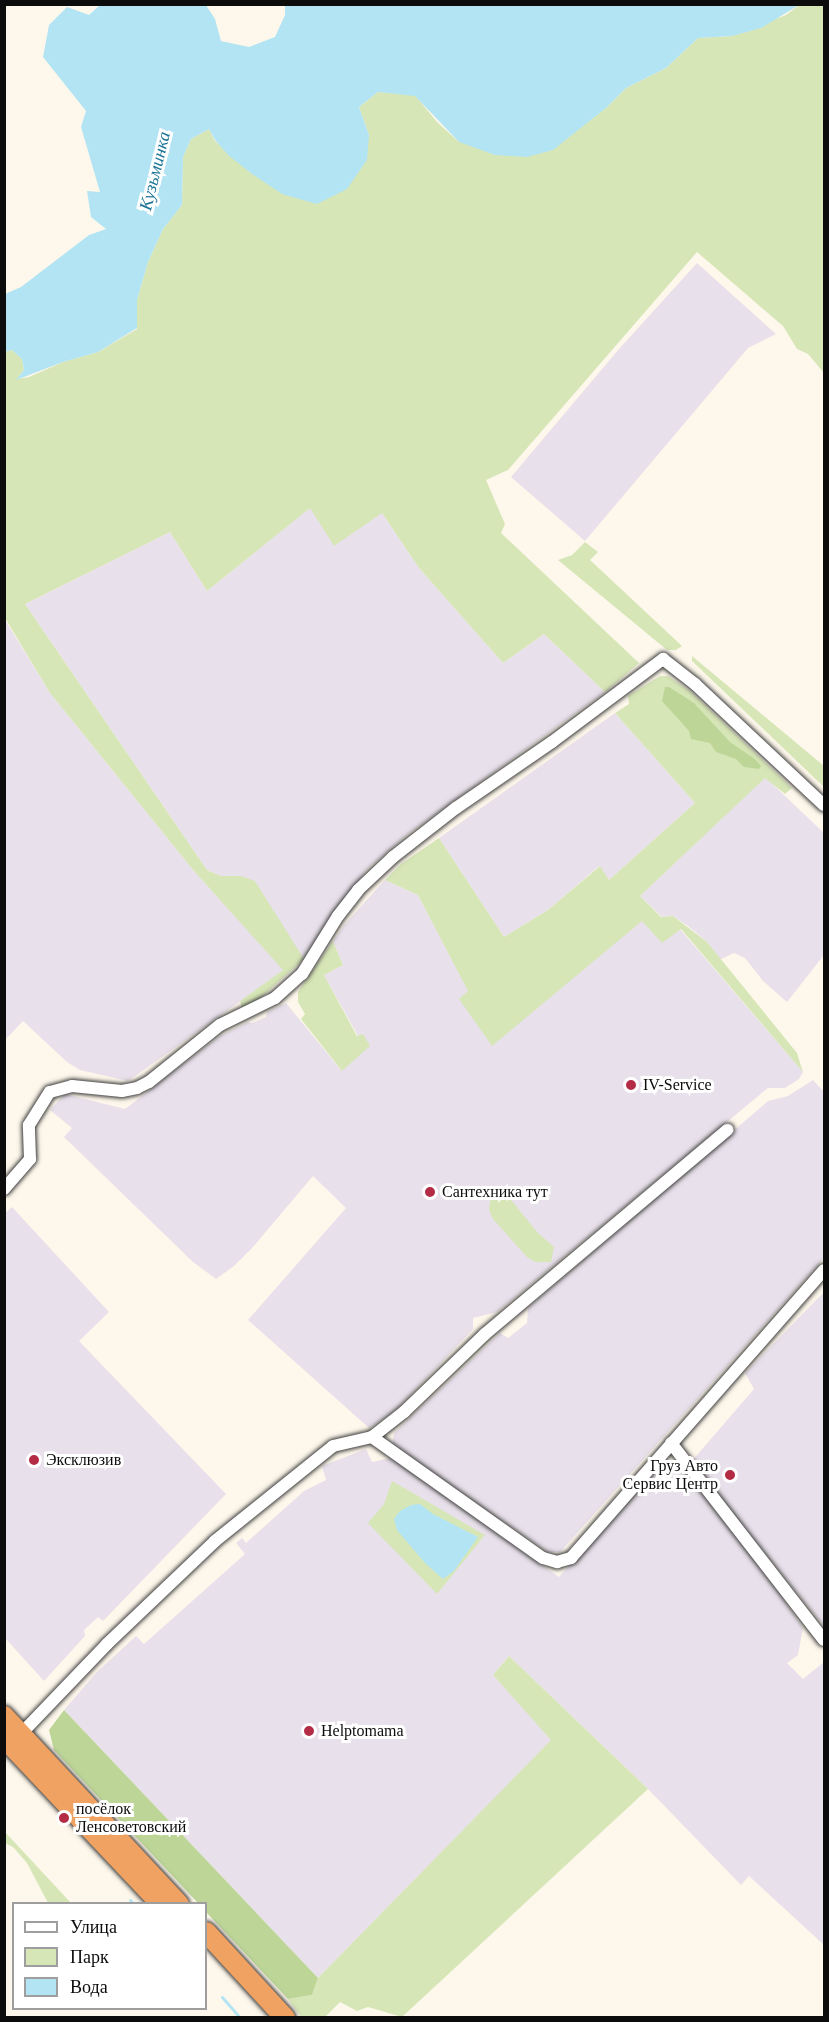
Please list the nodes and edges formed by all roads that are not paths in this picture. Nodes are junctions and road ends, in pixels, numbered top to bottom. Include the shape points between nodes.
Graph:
1 (825, 805) edge
2 (727, 1130) dead end
3 (4, 1189) edge
4 (825, 1270) edge
5 (372, 1437) junction
6 (671, 1443) junction
7 (825, 1640) edge
8 (4, 1716) edge
9 (12, 1738) edge
10 (159, 1902) edge
11 (177, 1902) edge
12 (207, 1933) edge
13 (207, 1952) edge
14 (268, 2018) edge
15 (285, 2018) edge

1 - 3 street via 663,659 393,857 358,890 302,974 275,998 220,1025 137,1088 72,1086 50,1092 29,1125 30,1159
2 - 5 street via 485,1334 404,1412
4 - 6 street
5 - 6 street via 543,1558 557,1562 571,1558
5 - 9 street via 333,1446 215,1541
6 - 7 street
8 - 9 highway
9 - 10 highway
9 - 11 highway
12 - 15 highway
13 - 14 highway

